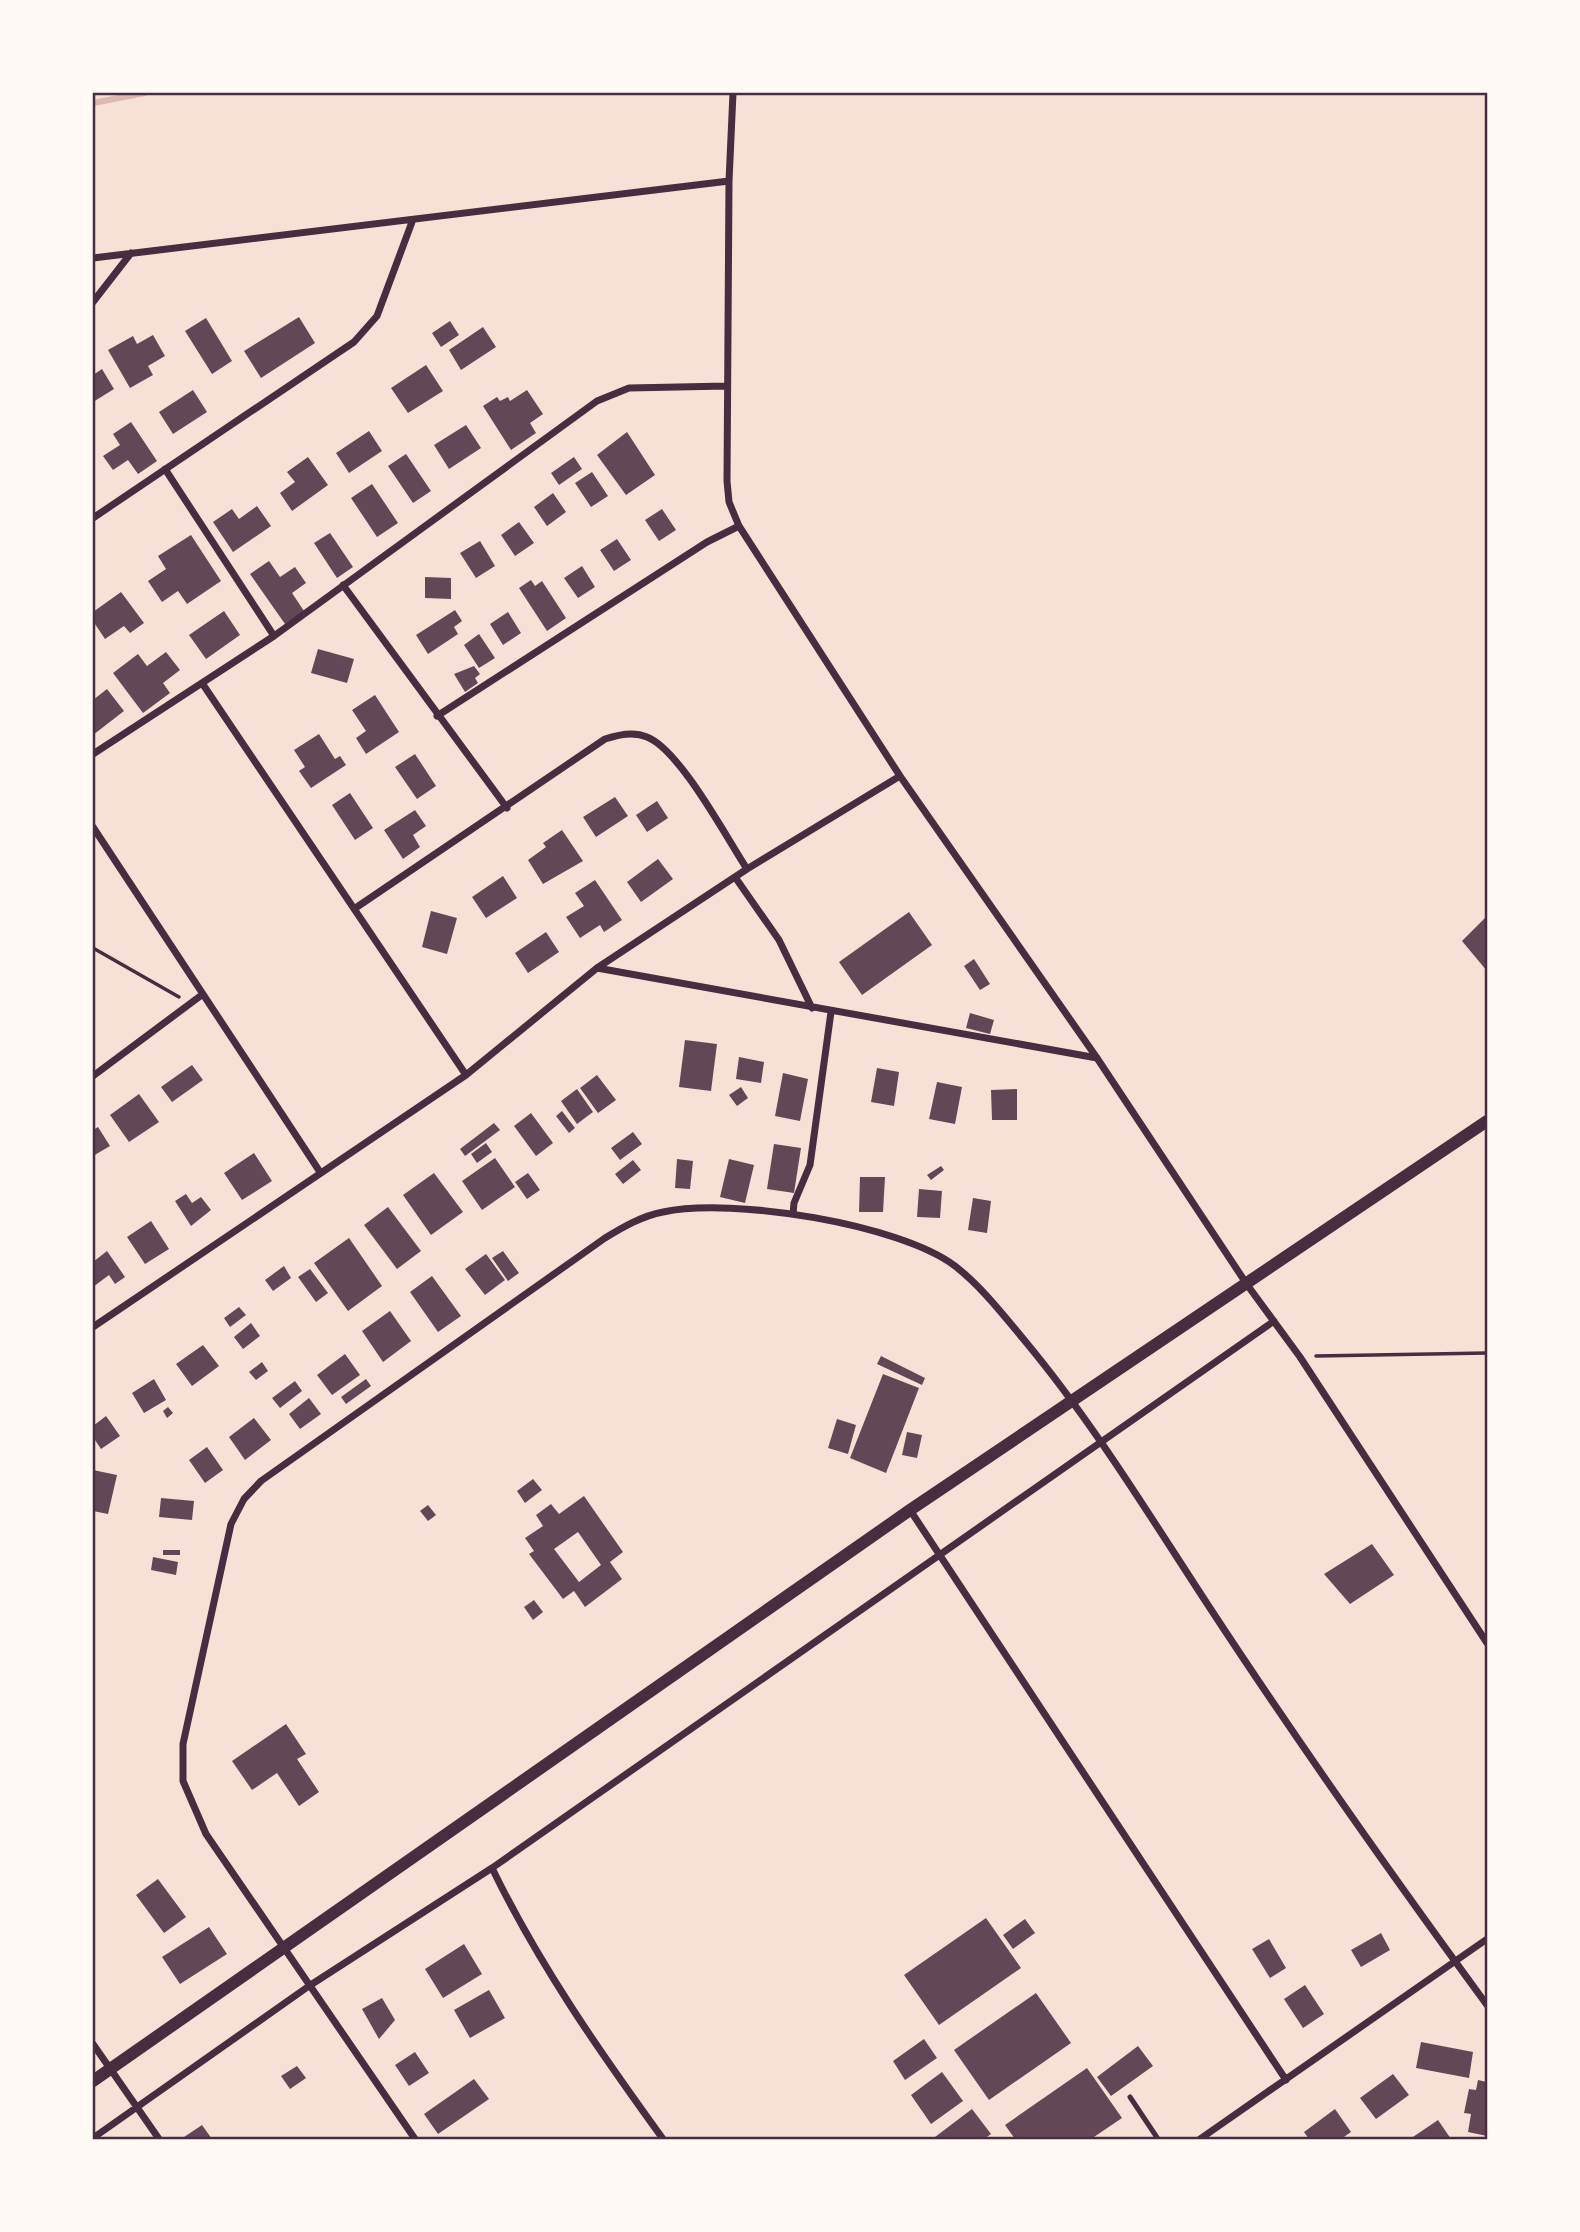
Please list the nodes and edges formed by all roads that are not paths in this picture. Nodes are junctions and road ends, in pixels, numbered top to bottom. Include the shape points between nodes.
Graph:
1 (733, 93) edge
2 (729, 181) junction
3 (412, 222) junction
4 (131, 253) junction
5 (93, 258) edge
6 (93, 302) edge
7 (727, 386) junction
8 (165, 468) junction
9 (93, 518) edge
10 (739, 526) junction
11 (343, 585) junction
12 (274, 636) junction
13 (202, 683) junction
14 (437, 716) junction
15 (93, 754) edge
16 (900, 776) junction
17 (506, 808) junction
18 (93, 827) edge
19 (747, 869) junction
20 (736, 877) junction
21 (354, 909) junction
22 (597, 968) junction
23 (203, 994) junction
24 (812, 1008) junction
25 (831, 1012) junction
26 (1097, 1058) junction
27 (466, 1075) junction
28 (93, 1076) edge
29 (1487, 1121) edge
30 (320, 1172) junction
31 (793, 1214) junction
32 (1248, 1286) junction
33 (1274, 1321) junction
34 (93, 1327) edge
35 (1073, 1399) junction
36 (1100, 1440) junction
37 (910, 1510) junction
38 (941, 1556) junction
39 (1487, 1643) edge
40 (492, 1868) junction
41 (1487, 1939) edge
42 (281, 1947) junction
43 (1455, 1961) junction
44 (309, 1986) junction
45 (1487, 2005) edge
46 (93, 2044) edge
47 (111, 2069) junction
48 (1286, 2080) junction
49 (93, 2081) edge
50 (1130, 2097) dead end
51 (138, 2108) junction
52 (93, 2138) edge
53 (159, 2139) edge
54 (415, 2139) edge
55 (663, 2139) edge
56 (1158, 2139) edge
57 (1200, 2139) edge

1 - 2 street
2 - 3 street
2 - 7 street
3 - 4 street
3 - 8 street via 386,295 366,331
4 - 5 street
4 - 6 street
7 - 10 street via 727,481
7 - 11 street via 629,388 597,401
8 - 9 street
8 - 12 street
10 - 14 street
10 - 16 street
11 - 12 street
11 - 14 street
12 - 13 street
13 - 15 street
13 - 21 street
14 - 17 street
16 - 19 street
16 - 26 street
17 - 19 street via 604,739 645,736 680,765
17 - 21 street
18 - 23 street
19 - 20 street
20 - 22 street
20 - 24 street via 779,940
21 - 27 street
22 - 24 street
22 - 27 street
23 - 28 street
23 - 30 street
24 - 25 street
25 - 26 street
25 - 31 street via 810,1165
26 - 32 street
27 - 30 street
29 - 32 street
30 - 34 street
31 - 35 street via 911,1242 935,1253 999,1310
31 - 42 street via 705,1208 664,1212 630,1223 261,1481 244,1499 229,1537 183,1744 183,1782 206,1834
32 - 33 street
32 - 35 street
33 - 36 street
33 - 39 street
35 - 36 street
35 - 37 street
36 - 38 street
36 - 43 street via 1257,1680
37 - 38 street
37 - 42 street
38 - 40 street
38 - 48 street
40 - 44 street
40 - 55 street via 587,2034
41 - 43 street
42 - 44 street
42 - 47 street
43 - 45 street
43 - 48 street
44 - 51 street
44 - 54 street
46 - 47 street
47 - 49 street
47 - 51 street
48 - 57 street
50 - 56 lane
51 - 52 street
51 - 53 street

